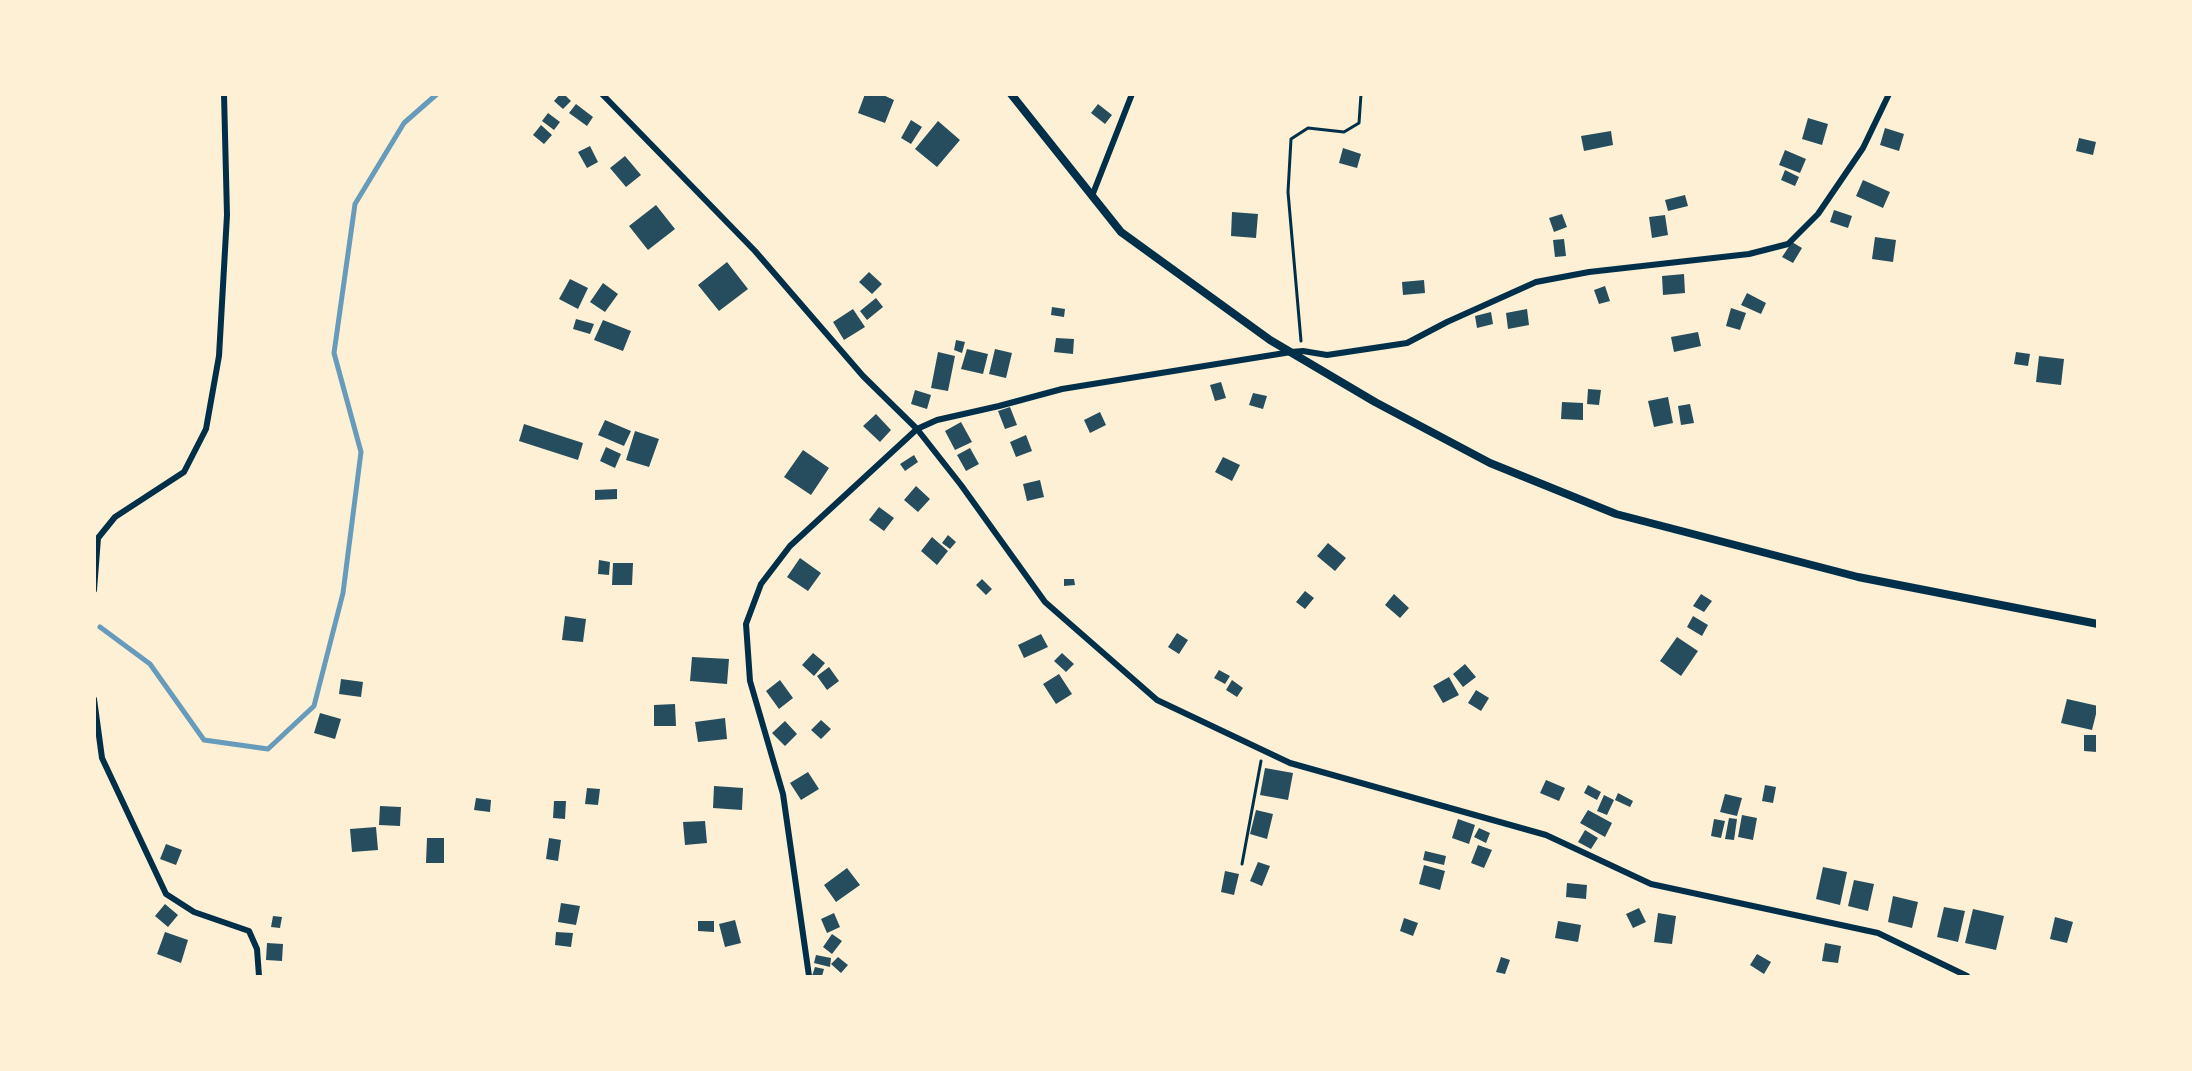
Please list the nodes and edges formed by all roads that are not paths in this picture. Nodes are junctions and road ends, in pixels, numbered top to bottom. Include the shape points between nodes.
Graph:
1 (224, 94) edge
2 (602, 94) edge
3 (1011, 94) edge
4 (1132, 94) edge
5 (1889, 94) edge
6 (1092, 196) junction
7 (1291, 352) junction
8 (917, 429) junction
9 (94, 590) edge
10 (2097, 624) edge
11 (94, 699) edge
12 (259, 976) edge
13 (809, 976) edge
14 (1967, 976) edge

1 - 9 street via 227,215 221,333 206,429 184,472 115,517 98,538
2 - 8 street via 755,251 863,376
3 - 6 street
4 - 6 street
5 - 7 street via 1863,148 1818,214 1788,244 1749,254 1589,272 1536,282 1407,343 1327,355
6 - 7 street via 1121,232
7 - 8 street via 1062,389 937,420
7 - 10 street via 1490,463 1616,514 1858,577
8 - 13 street via 790,546 761,584 746,624 750,681 783,794
8 - 14 street via 1045,602 1157,700 1290,763 1546,835 1651,884 1878,933
11 - 12 street via 102,758 166,894 194,912 249,930 257,949

